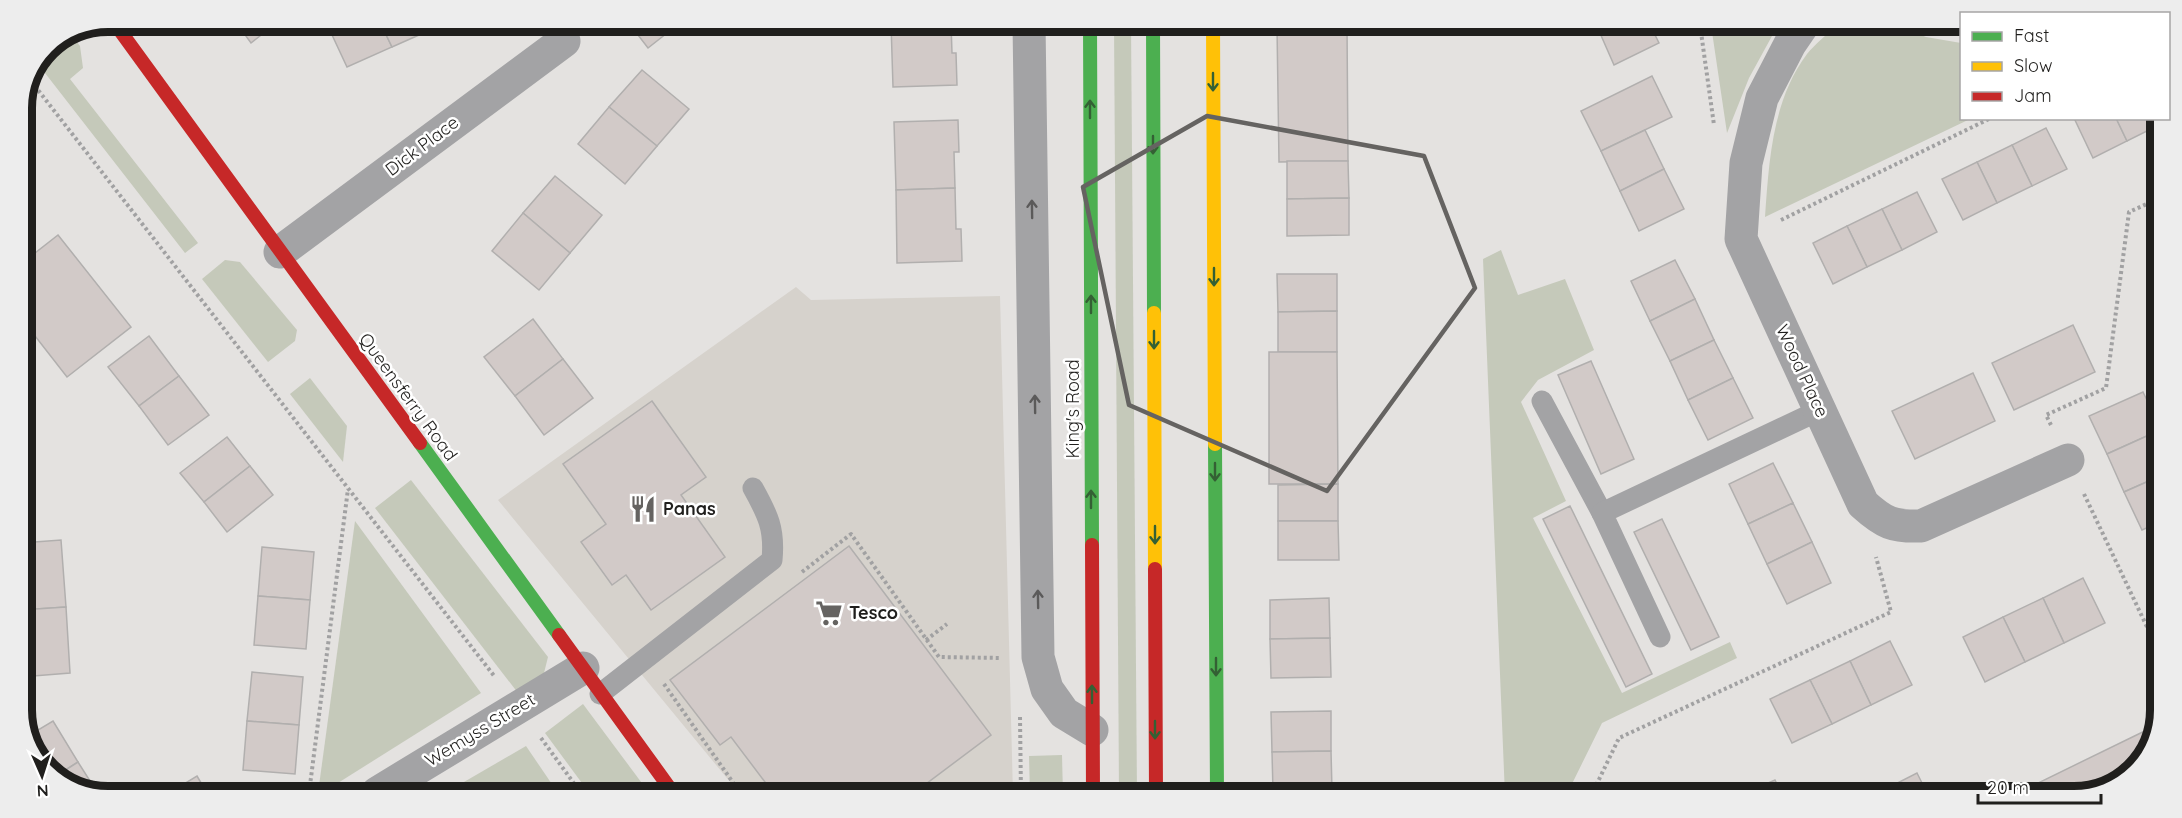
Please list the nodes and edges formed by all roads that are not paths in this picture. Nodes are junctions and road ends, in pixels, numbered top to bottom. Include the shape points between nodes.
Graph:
1 (120, 32) edge
2 (1029, 32) edge
3 (1090, 32) edge
4 (1152, 32) edge
5 (1213, 32) edge
6 (1798, 32) edge
7 (564, 41) dead end
8 (280, 252) junction
9 (1542, 401) dead end
10 (1820, 410) junction
11 (2068, 460) road end
12 (753, 488) dead end
13 (1602, 513) junction
14 (1660, 637) dead end
15 (592, 681) junction
16 (1092, 730) junction
17 (388, 786) edge
18 (668, 786) edge
19 (1093, 786) edge
20 (1156, 786) edge
21 (1217, 786) edge

1 - 8 street, Queensferry Road
16 -> 2 street via 1064,713 1047,689 1038,657
16 -> 3 street, King's Road
4 -> 20 street
5 -> 21 street
6 - 10 street, Wood Place via 1762,98 1746,163 1742,238
7 - 8 street, Dick Place
8 - 15 street, Queensferry Road
9 - 13 lane
10 - 11 street, Wood Place via 1863,504 1879,519 1898,527 1921,526
10 - 13 lane
12 - 15 lane via 771,526 772,561 646,660
13 - 14 lane
15 - 17 street, Wemyss Street via 518,707
15 - 18 street, Queensferry Road
16 - 19 street, King's Road

